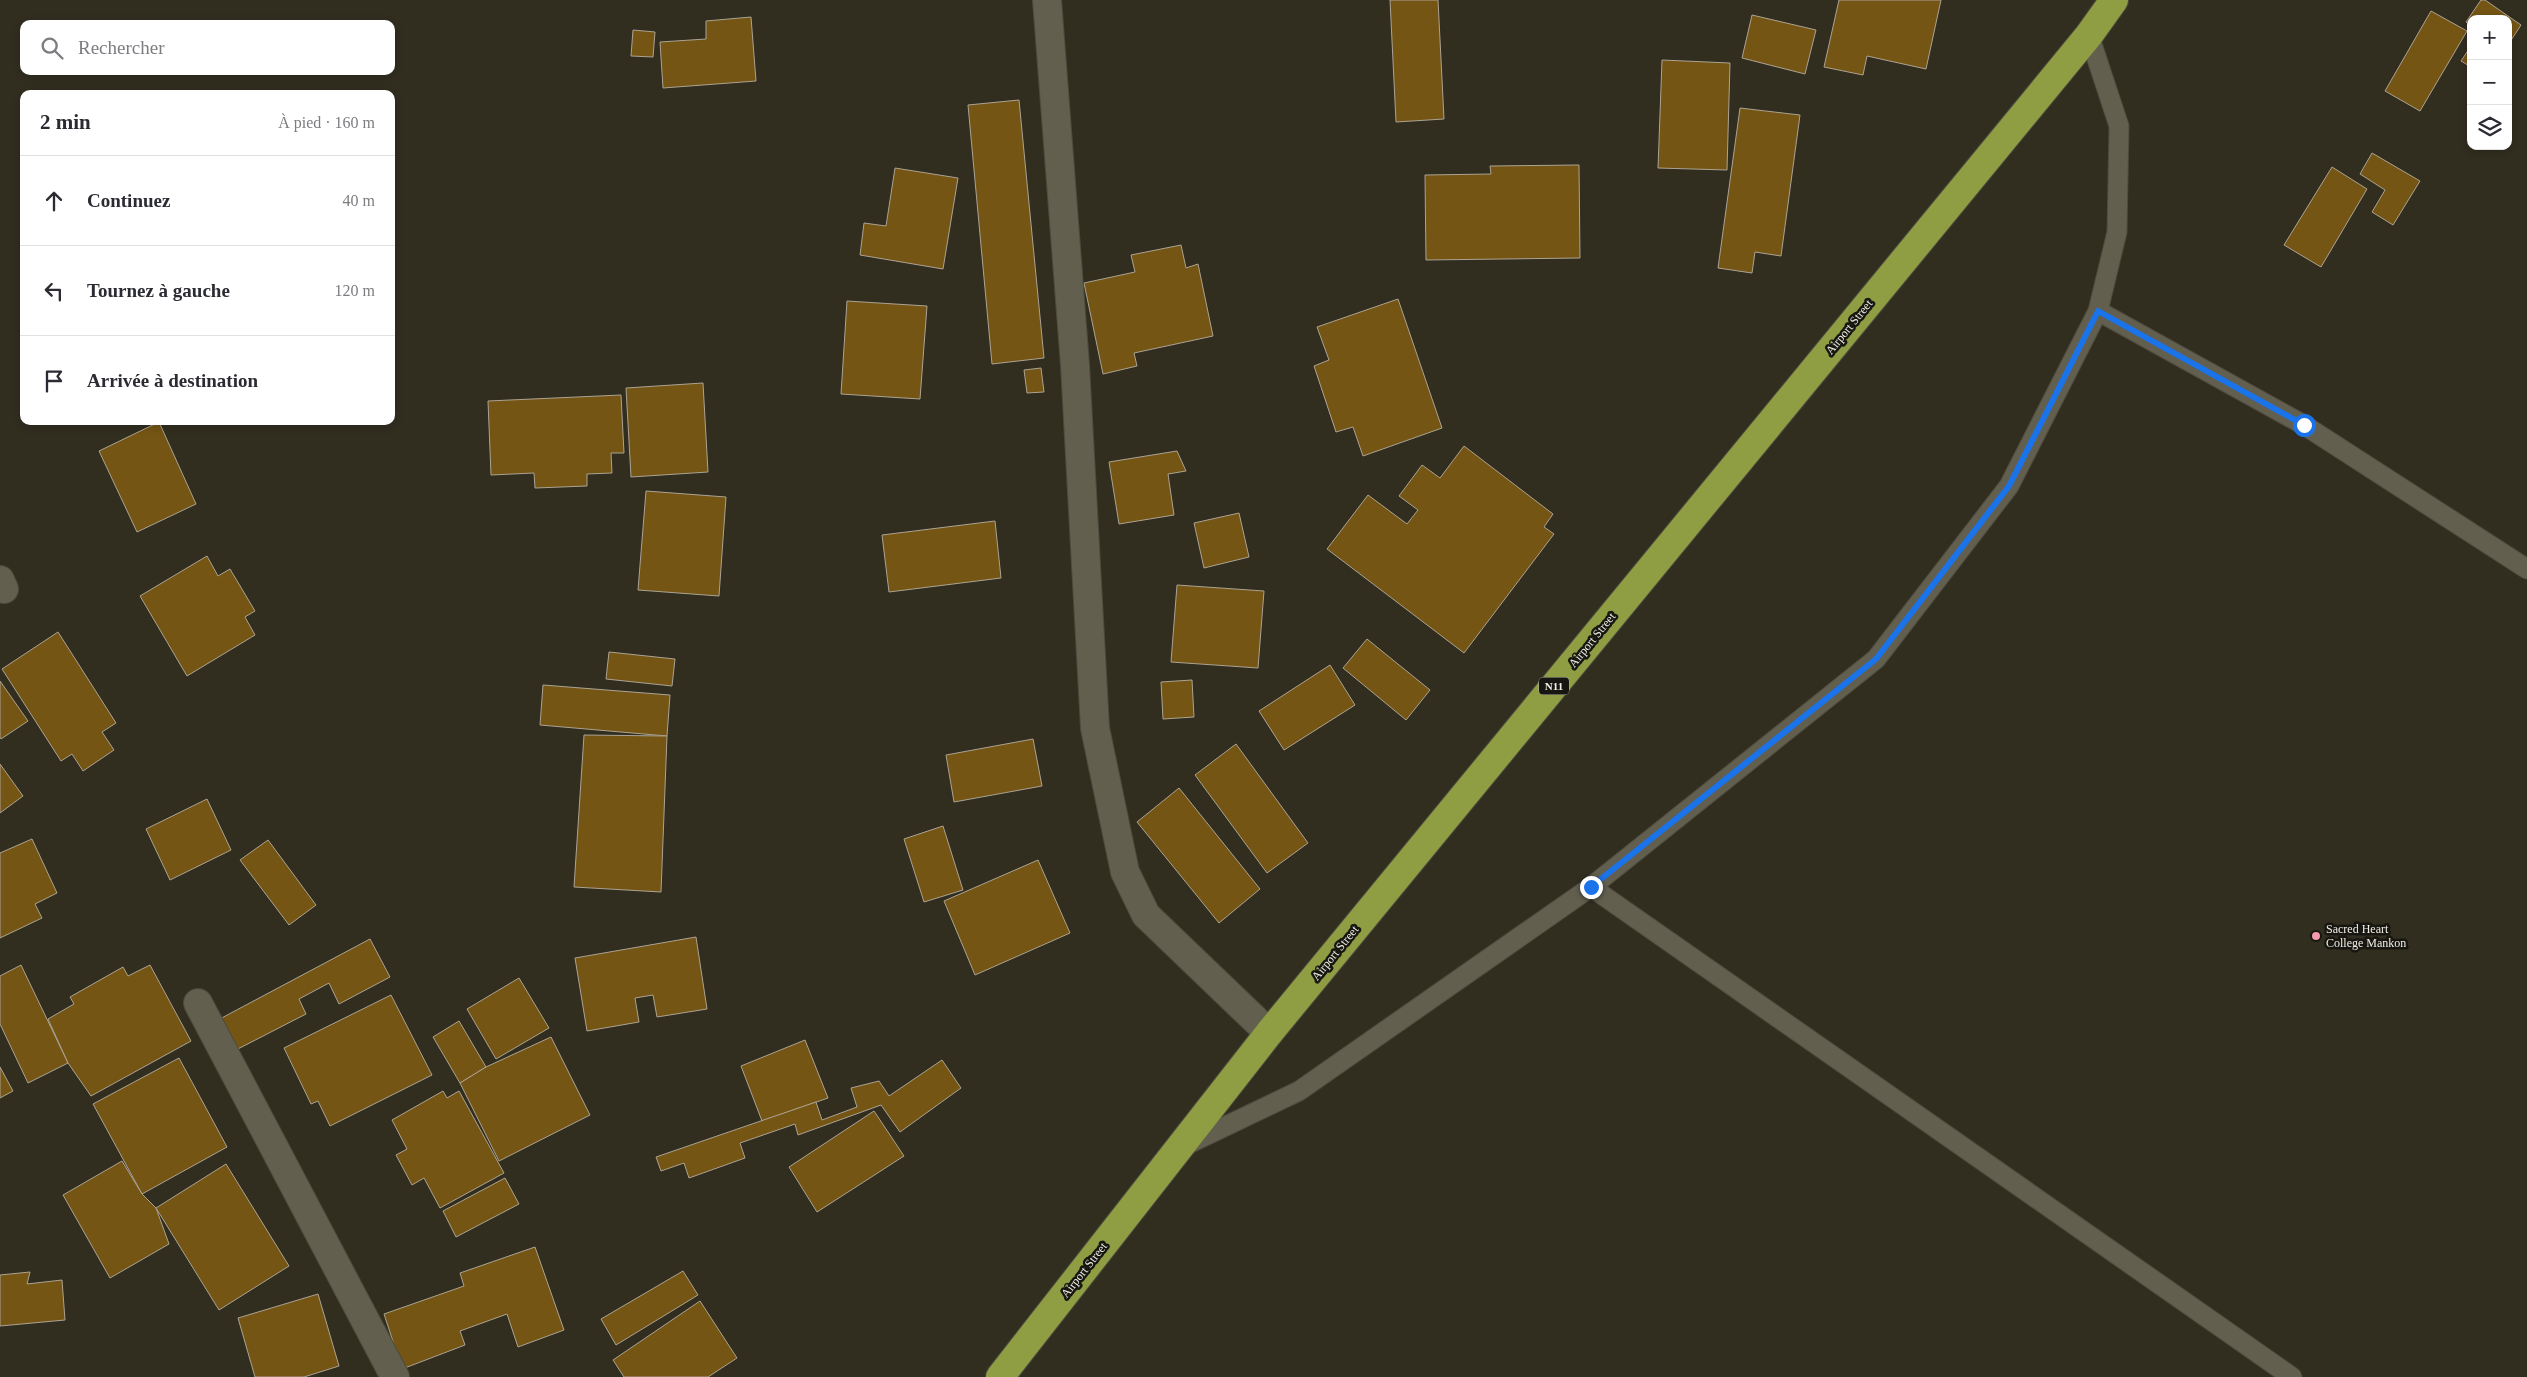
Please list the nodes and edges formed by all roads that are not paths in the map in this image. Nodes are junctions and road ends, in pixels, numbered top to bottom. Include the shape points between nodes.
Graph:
1 (1047, 0) edge
2 (2114, 0) edge
3 (2089, 34) junction
4 (2098, 311) junction
5 (2527, 569) edge
6 (1591, 887) junction
7 (198, 1004) dead end
8 (1269, 1033) junction
9 (1178, 1150) junction
10 (395, 1377) edge
11 (1000, 1377) edge
12 (2292, 1377) edge

1 - 8 street via 1075,364 1095,728 1126,872 1146,915
2 - 3 highway, Airport Street / N11
3 - 4 lane via 2119,126 2117,232
3 - 8 highway, Airport Street / N11
4 - 5 lane via 2304,425
4 - 6 lane via 2009,486 1876,659
6 - 9 lane via 1299,1091
6 - 12 lane
7 - 10 street
8 - 9 highway, Airport Street / N11
9 - 11 highway, Airport Street / N11

